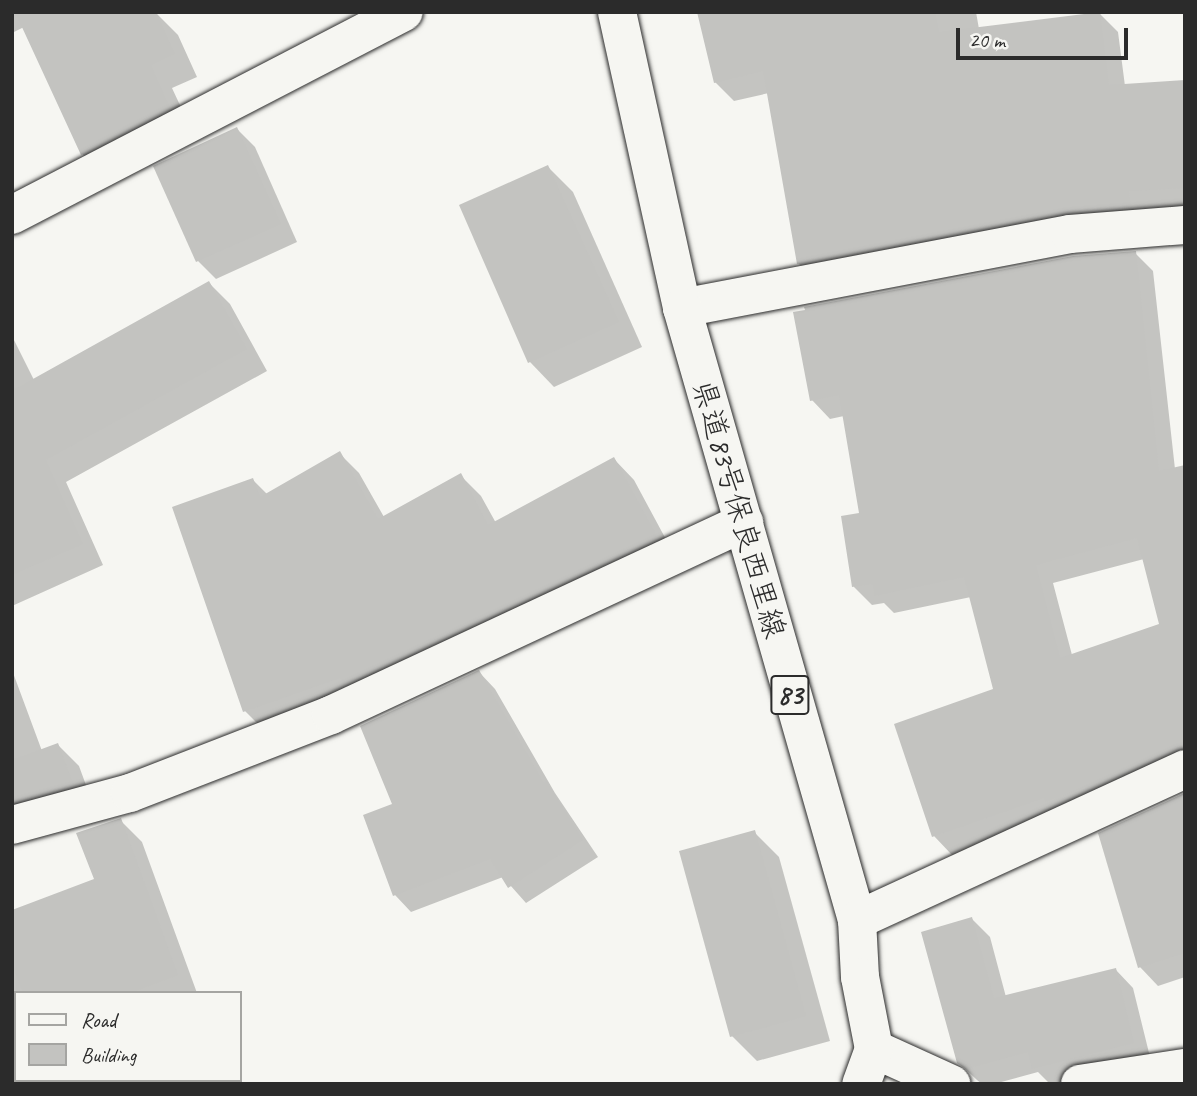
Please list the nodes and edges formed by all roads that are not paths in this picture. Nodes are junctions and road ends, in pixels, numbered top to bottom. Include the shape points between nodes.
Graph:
1 (403, 12) edge
2 (617, 12) edge
3 (12, 215) edge
4 (1185, 225) edge
5 (682, 308) junction
6 (744, 522) junction
7 (1185, 769) edge
8 (12, 825) edge
9 (857, 920) junction
10 (874, 1049) junction
11 (1185, 1068) edge
12 (861, 1084) edge
13 (951, 1084) edge
14 (1080, 1084) edge

1 - 3 street
2 - 5 street, 県道83号保良西里線 / 83
4 - 5 street via 1070,234
5 - 6 street, 県道83号保良西里線 / 83
6 - 8 street via 331,715 130,793
6 - 9 street, 県道83号保良西里線 / 83
7 - 9 street
9 - 10 street, 県道83号保良西里線 / 83 via 860,976
10 - 12 street
10 - 13 street
11 - 14 street

